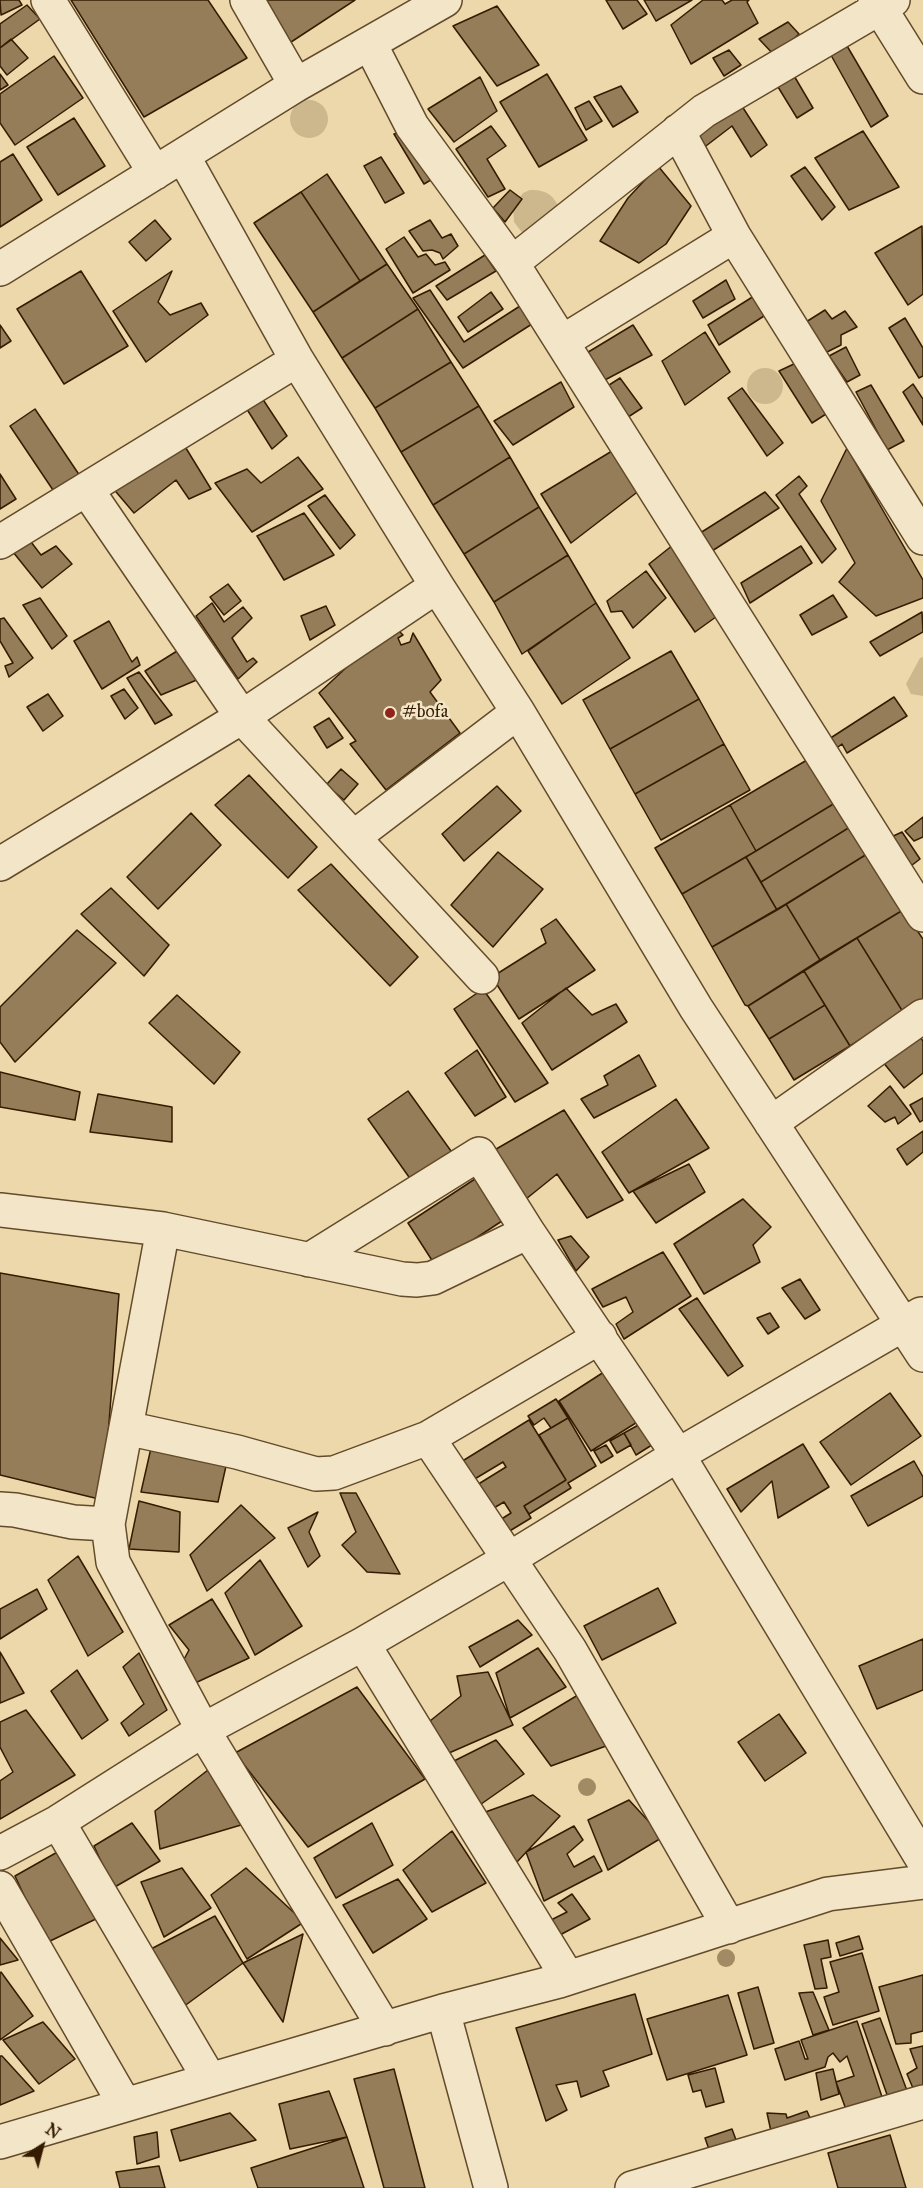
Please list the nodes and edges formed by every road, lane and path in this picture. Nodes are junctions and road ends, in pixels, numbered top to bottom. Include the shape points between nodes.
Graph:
1 (48, 0) edge
2 (247, 0) edge
3 (445, 0) edge
4 (883, 3) edge
5 (370, 44) junction
6 (923, 78) edge
7 (296, 85) junction
8 (678, 131) junction
9 (169, 164) junction
10 (734, 236) junction
11 (512, 263) junction
12 (0, 269) edge
13 (562, 342) junction
14 (297, 360) junction
15 (87, 490) junction
16 (923, 538) edge
17 (0, 542) edge
18 (437, 586) junction
19 (518, 712) junction
20 (242, 717) junction
21 (354, 837) junction
22 (0, 864) edge
23 (923, 915) edge
24 (482, 977) dead end
25 (923, 1016) edge
26 (771, 1123) junction
27 (0, 1210) edge
28 (163, 1229) junction
29 (528, 1232) junction
30 (309, 1260) junction
31 (914, 1319) edge
32 (600, 1337) junction
33 (923, 1355) edge
34 (126, 1428) junction
35 (428, 1438) junction
36 (678, 1455) junction
37 (0, 1509) edge
38 (108, 1524) junction
39 (509, 1559) junction
40 (363, 1644) junction
41 (203, 1730) junction
42 (58, 1822) junction
43 (0, 1853) edge
44 (923, 1860) edge
45 (923, 1882) edge
46 (0, 1888) edge
47 (729, 1927) junction
48 (568, 1978) junction
49 (443, 2011) junction
50 (385, 2029) junction
51 (210, 2080) junction
52 (923, 2102) edge
53 (125, 2105) junction
54 (0, 2142) edge
55 (490, 2188) edge
56 (632, 2188) edge

1 - 9 street
2 - 7 street
3 - 5 street
4 - 6 street
4 - 8 street via 704,111
5 - 7 street
5 - 11 street via 412,126
7 - 9 street
8 - 10 street
8 - 11 street
9 - 12 street
9 - 14 street
10 - 13 street
10 - 16 street
11 - 13 street
13 - 23 street
14 - 15 street
14 - 18 street
15 - 17 street
15 - 20 street
18 - 19 street
18 - 20 street
19 - 21 street
19 - 26 street via 696,1008
20 - 21 street
20 - 22 street
21 - 24 street
25 - 26 street
26 - 31 street
27 - 28 street
28 - 30 street
28 - 34 street
29 - 30 street via 433,1278 402,1279
29 - 30 street via 479,1154
29 - 32 street
31 - 33 street
31 - 36 street
32 - 35 street
32 - 36 street
34 - 35 street via 325,1475
34 - 38 street
35 - 39 street
36 - 39 street
36 - 44 street
37 - 38 street
38 - 41 street via 113,1562
39 - 40 street
39 - 47 street via 570,1650
40 - 41 street
40 - 48 street
41 - 42 street
41 - 50 street
42 - 43 street
42 - 51 street
45 - 47 street via 828,1894
46 - 53 street
47 - 48 street
48 - 49 street
49 - 50 street
49 - 55 street
50 - 51 street
51 - 53 street
52 - 56 street
53 - 54 street

